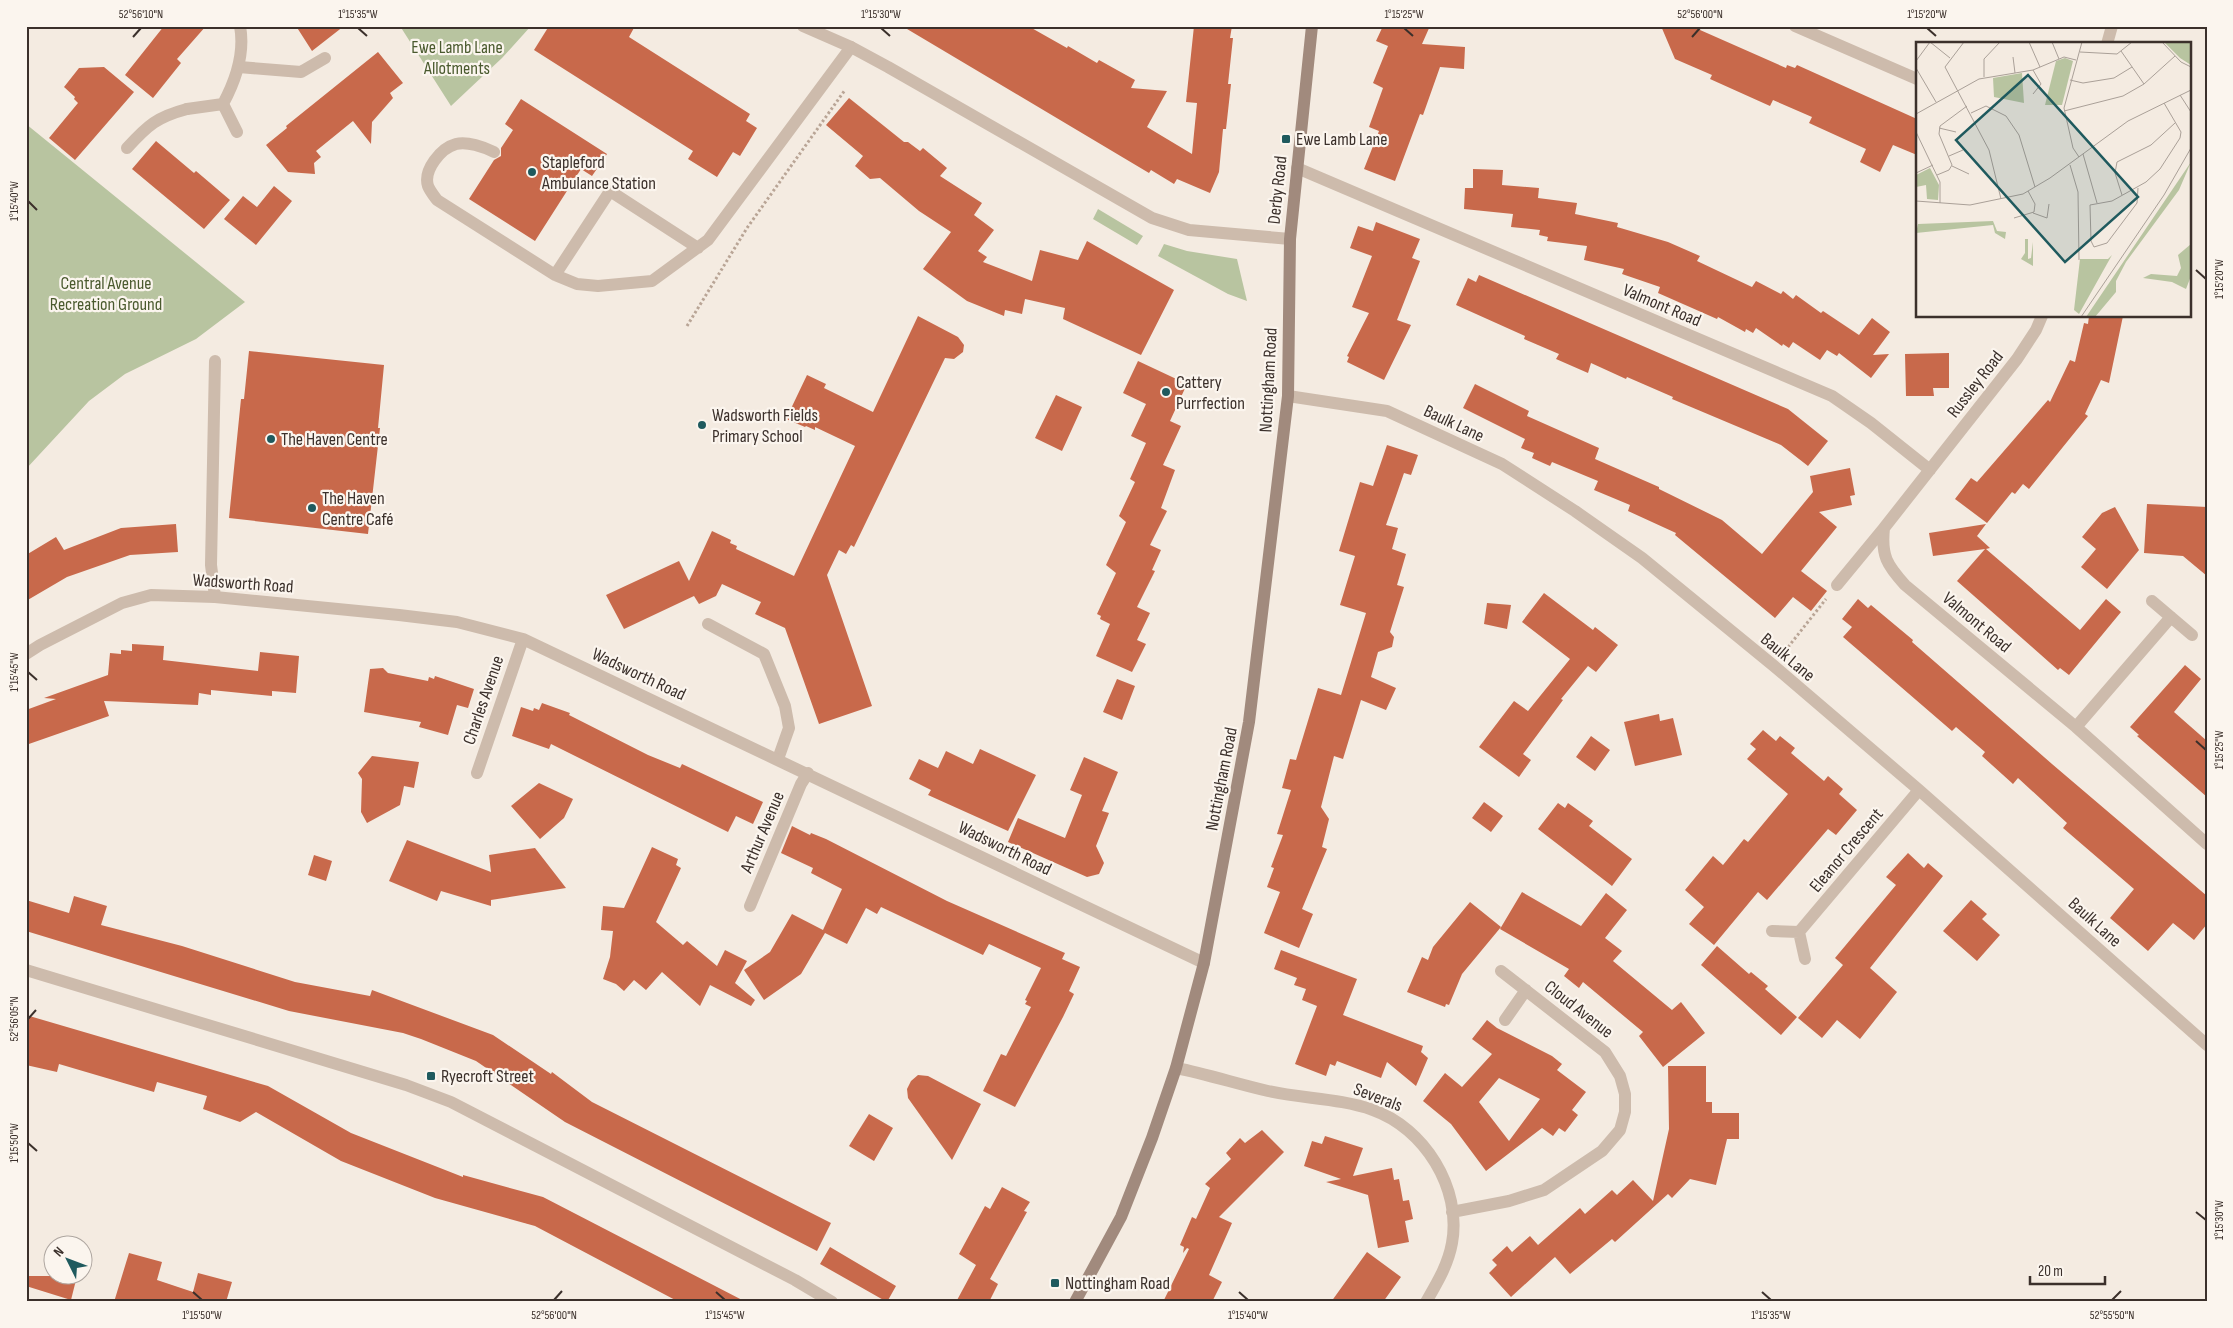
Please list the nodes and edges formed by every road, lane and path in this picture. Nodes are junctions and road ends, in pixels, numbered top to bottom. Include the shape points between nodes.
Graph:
1 (240, 26) edge
2 (803, 26) edge
3 (1312, 26) edge
4 (1794, 26) edge
5 (2112, 26) edge
6 (2108, 42) edge
7 (851, 47) junction
8 (325, 58) dead end
9 (239, 67) junction
10 (1916, 79) edge
11 (850, 84) dead end
12 (224, 104) junction
13 (237, 132) dead end
14 (127, 148) dead end
15 (494, 152) dead end
16 (1297, 168) junction
17 (1290, 238) junction
18 (698, 248) junction
19 (555, 275) junction
20 (2041, 318) edge
21 (687, 326) dead end
22 (214, 361) dead end
23 (1288, 396) junction
24 (1930, 470) junction
25 (1884, 528) junction
26 (1837, 585) joint
27 (215, 597) junction
28 (2152, 601) dead end
29 (2171, 617) junction
30 (708, 624) dead end
31 (2192, 635) dead end
32 (523, 639) junction
33 (26, 654) edge
34 (1774, 666) junction
35 (2076, 727) junction
36 (778, 759) junction
37 (477, 773) dead end
38 (808, 773) junction
39 (1919, 790) junction
40 (2207, 844) edge
41 (750, 906) dead end
42 (1772, 931) dead end
43 (1799, 932) junction
44 (1804, 959) dead end
45 (1204, 963) junction
46 (26, 970) edge
47 (1502, 970) dead end
48 (1526, 990) junction
49 (1505, 1020) dead end
50 (2207, 1045) edge
51 (1176, 1068) junction
52 (1452, 1212) junction
53 (832, 1302) edge
54 (1075, 1302) edge
55 (1426, 1302) edge

1 - 9 street
2 - 7 street
3 - 16 main road, Derby Road
4 - 10 street
5 - 6 street
7 - 17 street via 1152,218 1189,230
7 - 18 street via 708,240
8 - 9 street via 301,72
9 - 12 street
11 - 21 path via 747,228
12 - 13 street
12 - 14 street via 164,116 145,128
15 - 19 street via 472,144 458,143 447,148 432,164 428,187 437,200
16 - 17 main road, Derby Road
16 - 24 street, Valmont Road via 1832,396
17 - 23 main road, Nottingham Road
18 - 19 street via 652,281 598,286 577,284
18 - 19 street via 610,191
20 - 24 street, Russley Road via 2017,358
22 - 27 street via 211,565
23 - 34 street, Baulk Lane via 1386,411 1502,464 1642,558
23 - 45 main road, Nottingham Road via 1249,722
24 - 25 street
25 - 26 street
25 - 35 street, Valmont Road via 1884,556 1905,585
26 - 34 path
27 - 32 street, Wadsworth Road via 448,621
27 - 33 street, Wadsworth Road via 152,595 122,604
28 - 29 street
29 - 31 street
29 - 35 street
30 - 36 street via 764,654 785,706 789,728
32 - 36 street, Wadsworth Road
32 - 37 street, Charles Avenue
34 - 39 street, Baulk Lane
35 - 40 street, Valmont Road
36 - 38 street, Wadsworth Road
38 - 41 street, Arthur Avenue
38 - 45 street, Wadsworth Road
39 - 43 street, Eleanor Crescent
39 - 50 street, Baulk Lane
42 - 43 street
43 - 44 street
45 - 51 main road, Nottingham Road
46 - 53 street via 406,1085 451,1102
47 - 48 street, Cloud Avenue
48 - 49 street, Cloud Avenue
48 - 52 street, Cloud Avenue via 1605,1052 1615,1064 1625,1094 1620,1130 1602,1151 1544,1190 1509,1201
51 - 52 street, Severals via 1270,1091 1345,1102 1401,1124 1422,1143 1438,1169
51 - 54 main road, Nottingham Road via 1121,1217
52 - 55 street, Severals via 1452,1242 1445,1269

